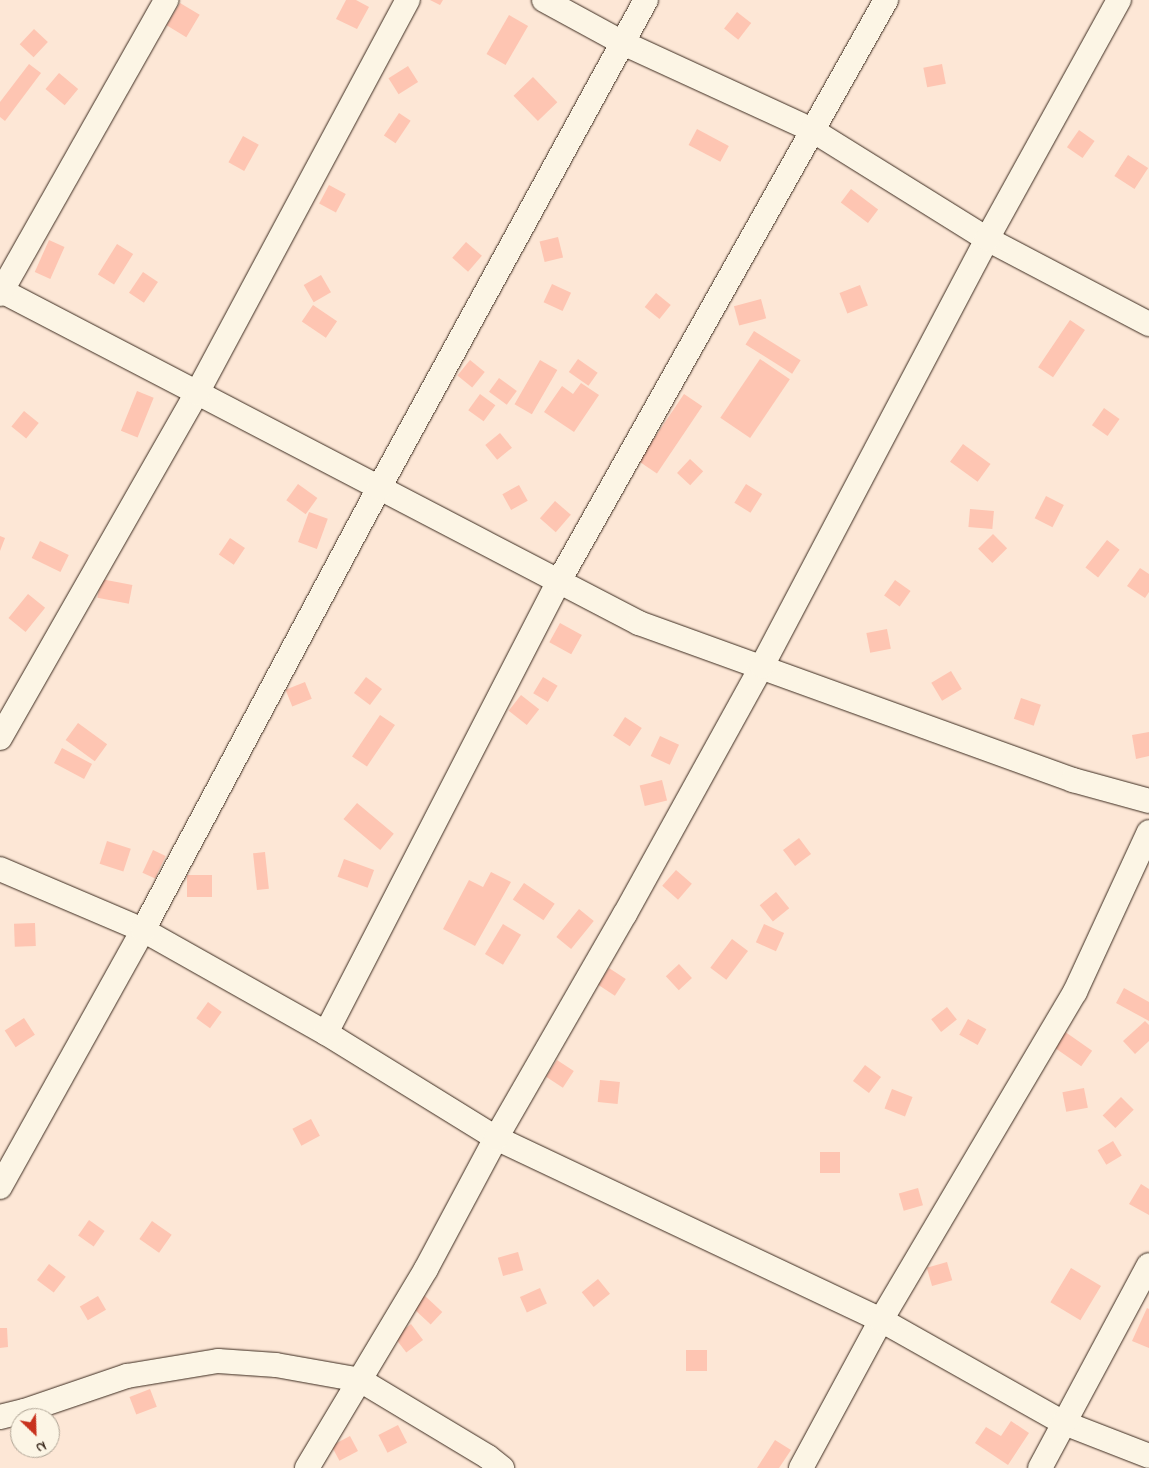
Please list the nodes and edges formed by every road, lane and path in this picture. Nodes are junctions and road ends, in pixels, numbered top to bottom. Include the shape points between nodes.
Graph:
1 (166, 0) edge
2 (408, 0) edge
3 (544, 0) edge
4 (646, 0) edge
5 (886, 0) edge
6 (1119, 0) edge
7 (623, 42) junction
8 (812, 130) junction
9 (987, 239) junction
10 (1, 291) edge
11 (1149, 324) edge
12 (197, 393) junction
13 (379, 488) junction
14 (559, 582) junction
15 (762, 666) junction
16 (0, 738) edge
17 (1149, 800) edge
18 (1149, 832) edge
19 (0, 869) edge
20 (143, 930) junction
21 (326, 1033) junction
22 (496, 1138) junction
23 (0, 1187) edge
24 (1149, 1265) edge
25 (881, 1320) junction
26 (360, 1380) junction
27 (0, 1417) edge
28 (1064, 1423) junction
29 (1149, 1456) edge
30 (307, 1468) edge
31 (502, 1468) edge
32 (801, 1468) edge
33 (1040, 1468) edge

1 - 10 street
2 - 12 street
3 - 7 street
4 - 7 street
5 - 8 street
6 - 9 street
7 - 8 street
7 - 13 street
8 - 9 street
8 - 14 street
9 - 11 street
9 - 15 street
10 - 12 street
12 - 13 street
12 - 16 street
13 - 14 street
13 - 20 street
14 - 15 street via 639,623
14 - 21 street
15 - 17 street via 1073,780
15 - 22 street
18 - 25 street via 1075,992
19 - 20 street
20 - 21 street
20 - 23 street
21 - 22 street
22 - 25 street
22 - 26 street via 426,1269
24 - 28 street
25 - 28 street
25 - 32 street
26 - 27 street via 276,1365 218,1362 127,1376
26 - 30 street
26 - 31 street
28 - 29 street
28 - 33 street

